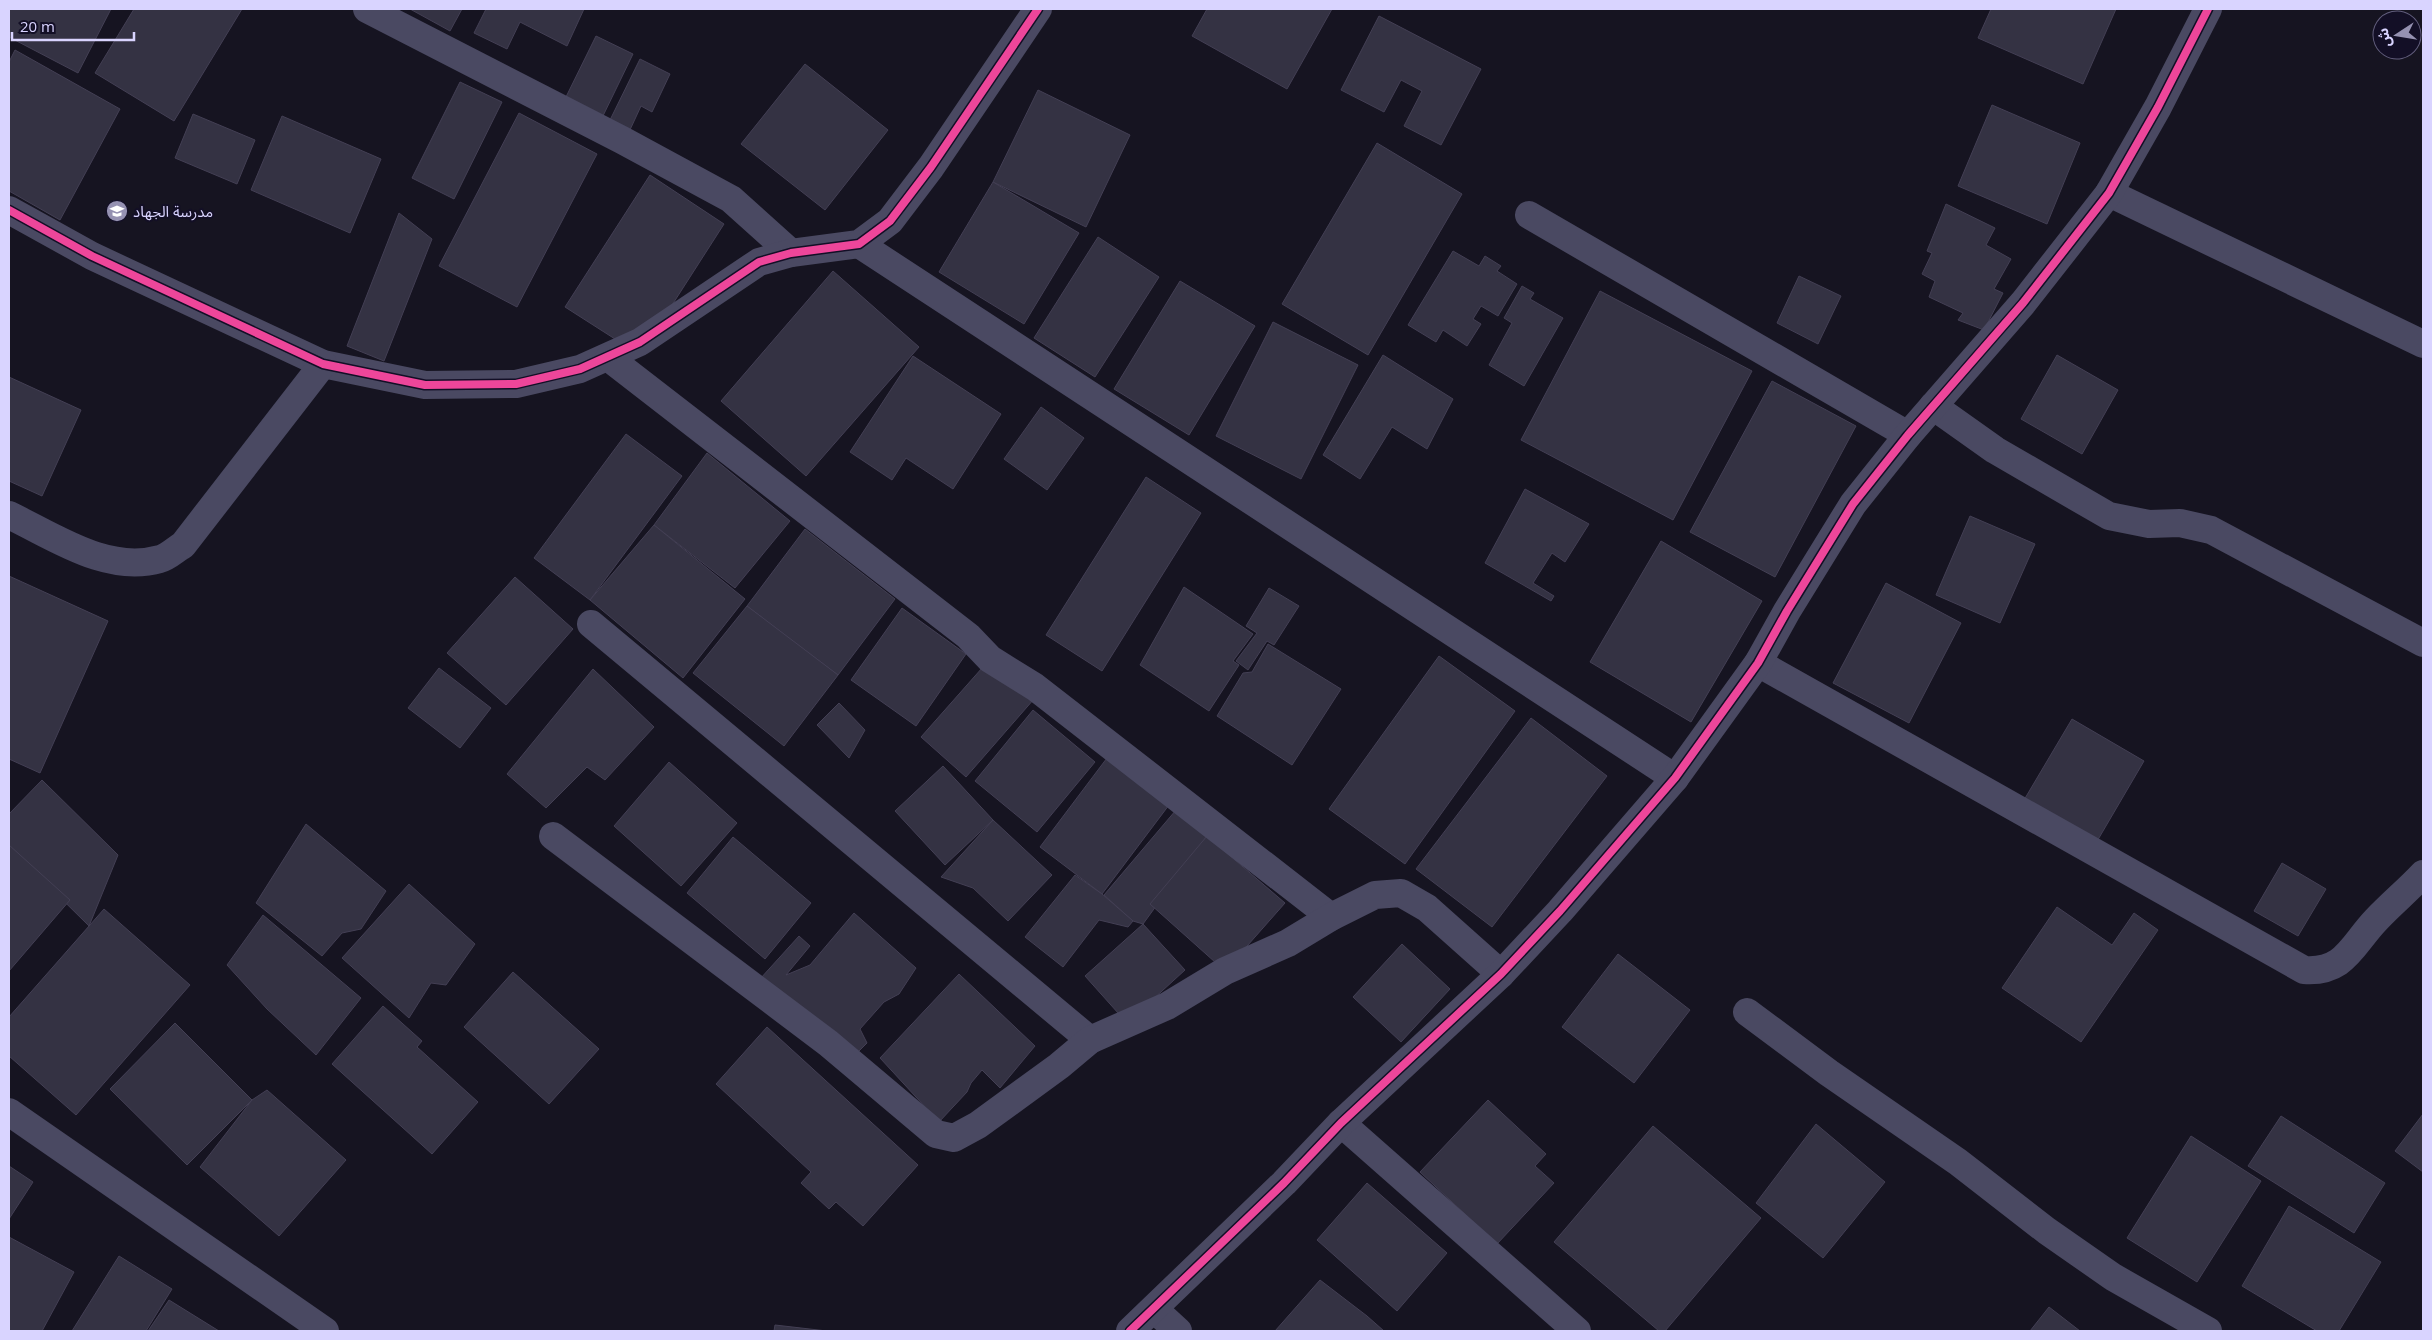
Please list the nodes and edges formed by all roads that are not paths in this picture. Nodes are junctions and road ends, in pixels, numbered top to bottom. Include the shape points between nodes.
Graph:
1 (367, 9) edge
2 (1038, 9) edge
3 (2208, 9) edge
4 (2109, 193) junction
5 (9, 210) edge
6 (1529, 215) dead end
7 (859, 244) junction
8 (791, 253) junction
9 (2423, 344) edge
10 (609, 358) junction
11 (323, 364) junction
12 (1933, 406) junction
13 (1908, 434) junction
14 (9, 515) edge
15 (591, 624) dead end
16 (2423, 643) edge
17 (1758, 663) junction
18 (1675, 778) junction
19 (553, 836) dead end
20 (2423, 874) edge
21 (1331, 916) junction
22 (1501, 974) junction
23 (1747, 1012) dead end
24 (1090, 1040) junction
25 (9, 1112) edge
26 (1341, 1123) junction
27 (1154, 1309) junction
28 (324, 1331) edge
29 (1130, 1331) edge
30 (1178, 1331) edge
31 (1577, 1331) edge
32 (2208, 1331) edge

1 - 8 street via 731,199
2 - 7 street via 926,174 890,220
3 - 4 street
4 - 9 street
4 - 12 street via 2024,303
5 - 11 street via 92,256
6 - 13 street
7 - 8 street
7 - 18 street
8 - 10 street via 759,262 640,342
10 - 11 street via 580,369 516,384 425,385
10 - 21 street via 968,636 990,659 1034,687
11 - 14 street via 183,545 162,559 133,564 98,558
12 - 13 street
12 - 16 street via 1994,450 2109,516 2149,524 2180,523 2211,530
13 - 17 street via 1853,504
15 - 24 street
17 - 18 street
17 - 20 street via 2304,970 2320,971 2339,963 2375,921
18 - 22 street
19 - 24 street via 828,1043 936,1134 954,1138 978,1125
21 - 22 street via 1375,895 1401,893 1427,908
21 - 24 street via 1288,943 1225,971 1167,1006
22 - 26 street
23 - 32 street via 2113,1277
25 - 28 street
26 - 27 street
26 - 31 street
27 - 29 street
27 - 30 street

